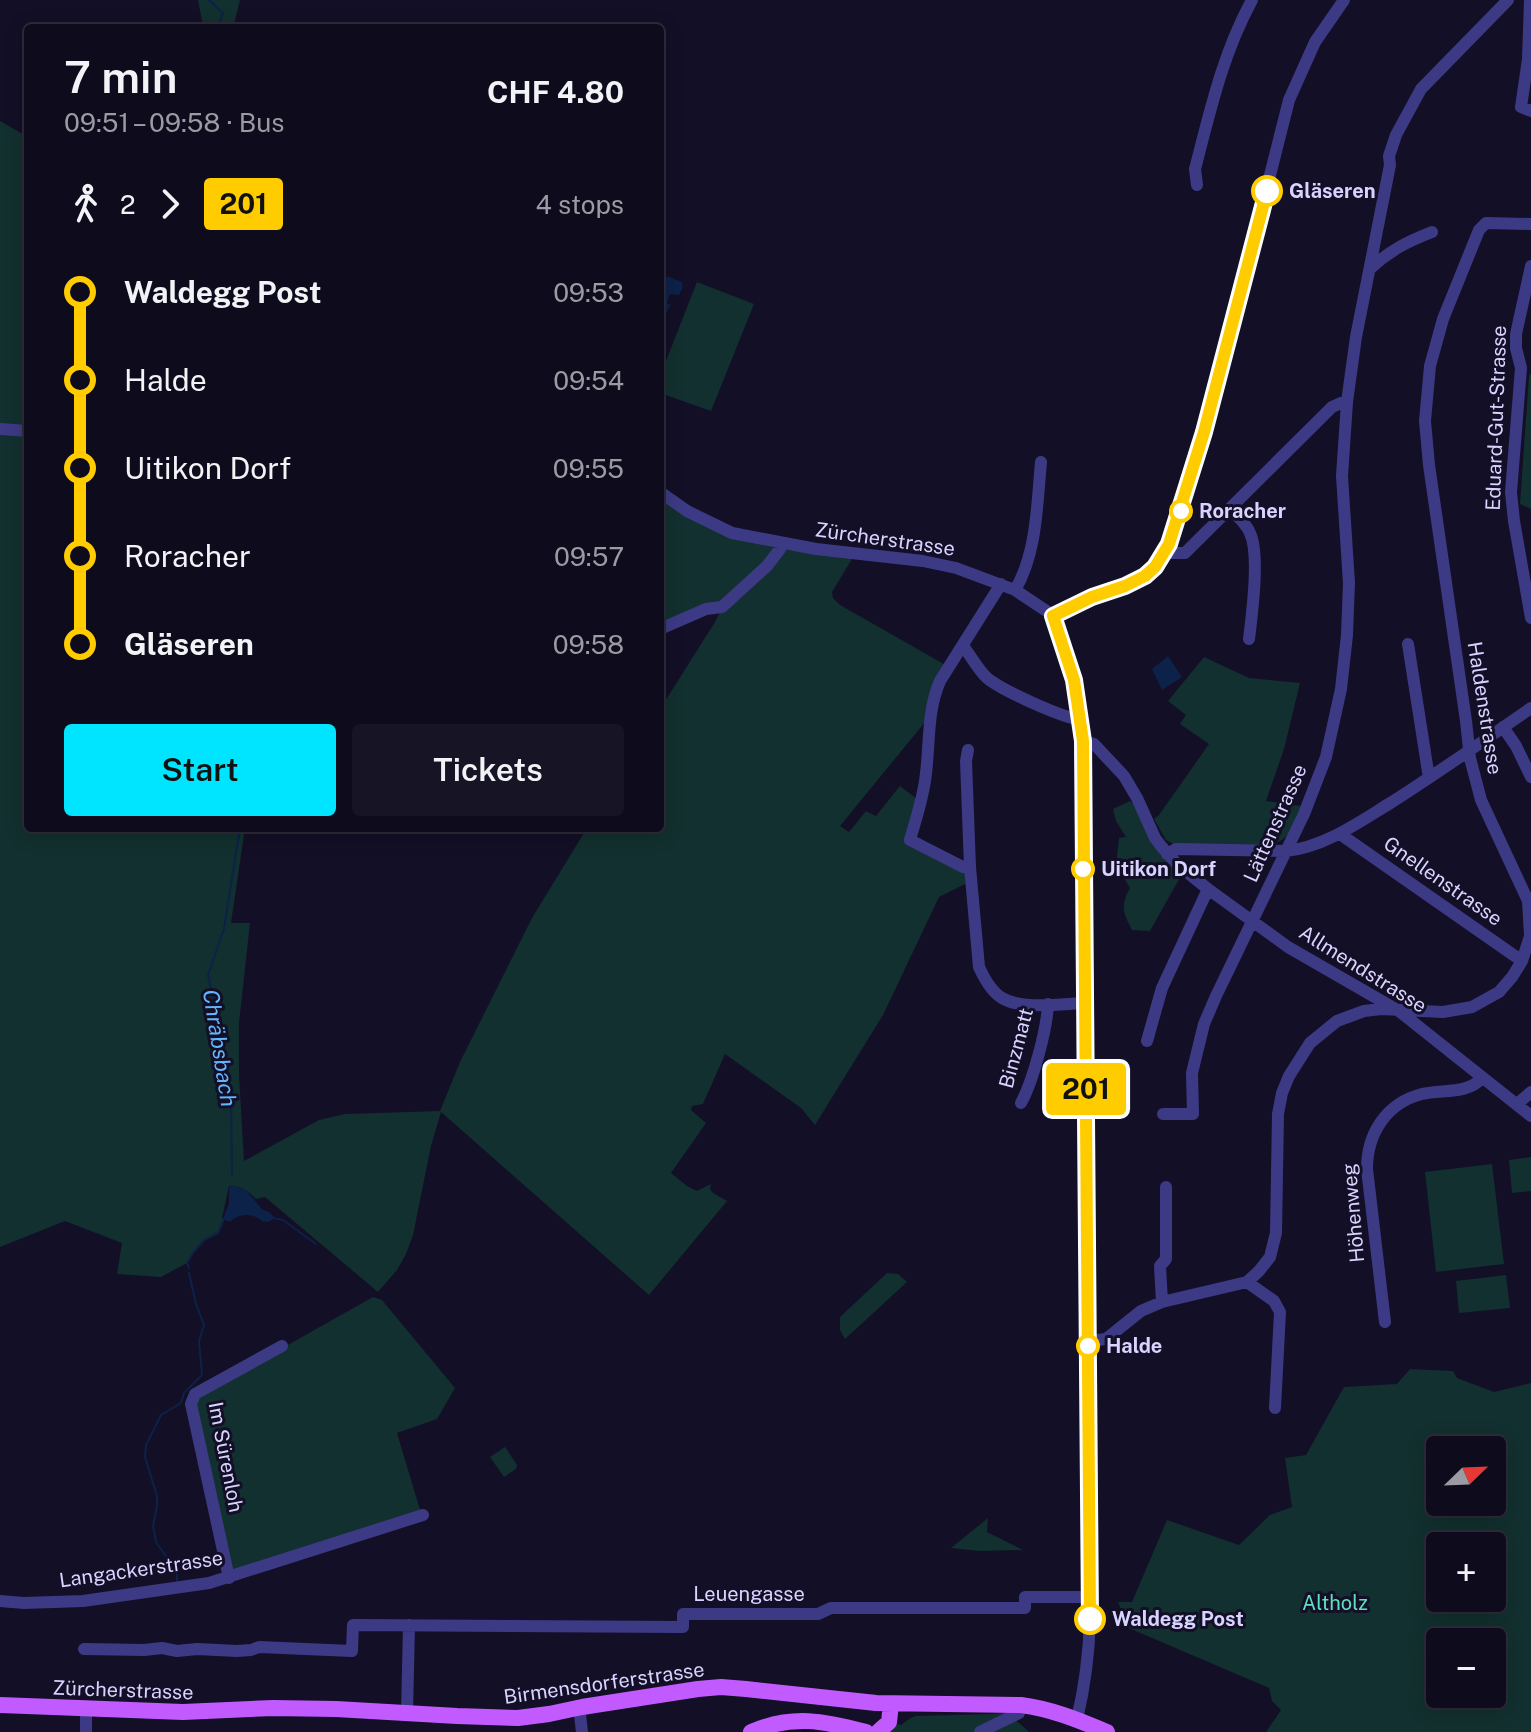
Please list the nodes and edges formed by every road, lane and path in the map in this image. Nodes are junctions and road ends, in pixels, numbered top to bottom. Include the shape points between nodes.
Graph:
1 (1252, 0) edge
2 (1344, 0) edge
3 (1508, 0) edge
4 (1530, 0) edge
5 (1526, 109) edge
6 (1197, 185) dead end
7 (1531, 224) edge
8 (1432, 232) dead end
9 (1531, 266) edge
10 (1371, 268) junction
11 (1347, 402) junction
12 (0, 429) edge
13 (24, 431) edge
14 (1041, 462) dead end
15 (664, 495) edge
16 (1230, 509) junction
17 (780, 543) junction
18 (1164, 553) junction
19 (1001, 584) junction
20 (1015, 590) junction
21 (1053, 616) junction
22 (1531, 618) edge
23 (664, 627) edge
24 (1249, 639) dead end
25 (1408, 644) dead end
26 (963, 646) junction
27 (1531, 708) edge
28 (1080, 719) junction
29 (1503, 727) junction
30 (1083, 741) junction
31 (968, 750) dead end
32 (1469, 751) junction
33 (1531, 777) edge
34 (1429, 778) junction
35 (1340, 834) junction
36 (1286, 851) junction
37 (1167, 854) junction
38 (970, 867) junction
39 (1208, 889) junction
40 (1252, 920) junction
41 (1522, 961) junction
42 (1085, 1003) junction
43 (1048, 1004) junction
44 (1399, 1011) junction
45 (1147, 1041) dead end
46 (1482, 1078) junction
47 (1531, 1092) edge
48 (1021, 1103) dead end
49 (1517, 1104) junction
50 (1163, 1114) dead end
51 (1531, 1116) edge
52 (1166, 1187) dead end
53 (1247, 1282) junction
54 (1162, 1302) junction
55 (1385, 1322) dead end
56 (1088, 1341) junction
57 (282, 1346) dead end
58 (1275, 1408) dead end
59 (423, 1515) dead end
60 (229, 1578) junction
61 (1090, 1597) junction
62 (0, 1601) edge
63 (409, 1625) junction
64 (84, 1649) dead end
65 (891, 1704) junction
66 (0, 1705) edge
67 (1021, 1705) junction
68 (582, 1707) junction
69 (86, 1708) junction
70 (245, 1709) joint
71 (407, 1713) junction
72 (1077, 1719) junction
73 (86, 1732) edge
74 (582, 1732) edge
75 (751, 1732) edge
76 (866, 1732) edge
77 (878, 1732) edge
78 (980, 1732) edge
79 (1107, 1732) edge

1 - 6 street via 1221,70 1195,169
2 - 18 street via 1315,42 1289,100 1211,407
3 - 10 street, Lättenstrasse via 1426,84 1396,135
4 - 5 street
7 - 32 street, Haldenstrasse via 1486,223 1479,230 1430,366 1425,421 1429,465
8 - 10 street via 1385,254
9 - 22 street, Eduard-Gut-Strasse via 1516,334 1521,368 1511,492
10 - 11 street, Lättenstrasse
11 - 16 street via 1332,407
11 - 36 street, Lättenstrasse via 1342,476 1349,583 1341,689 1326,757
12 - 13 street
14 - 20 street via 1031,547
15 - 17 street, Zürcherstrasse via 732,533
16 - 18 street via 1185,553
16 - 24 street via 1245,525 1254,548
17 - 19 street, Zürcherstrasse via 923,561
17 - 23 street via 767,566 722,607
18 - 21 street via 1134,582
19 - 20 street, Zürcherstrasse
19 - 26 street
20 - 21 street, Zürcherstrasse
21 - 28 street
25 - 34 street
26 - 28 street via 995,683
26 - 38 street via 935,693 926,775 910,840
27 - 29 street
28 - 30 street
29 - 32 street
29 - 33 street
30 - 37 street, Allmendstrasse via 1094,744 1124,776
30 - 42 street
31 - 38 street
32 - 34 street
32 - 41 street, Haldenstrasse via 1481,800 1528,901 1530,936
34 - 35 street
35 - 36 street
35 - 41 street, Gnellenstrasse
36 - 37 street via 1176,849
36 - 40 street, Lättenstrasse
37 - 39 street, Allmendstrasse
38 - 43 street via 984,978 1000,997
39 - 40 street, Allmendstrasse
39 - 45 street via 1162,988
40 - 44 street, Allmendstrasse via 1288,947
40 - 50 street, Lättenstrasse via 1196,1049 1193,1114
41 - 44 street, Haldenstrasse via 1499,992 1472,1007
42 - 43 street
42 - 56 street
43 - 48 street, Binzmatt
44 - 46 street, Allmendstrasse
44 - 53 street, Haldenstrasse via 1364,1011 1337,1021 1310,1043 1289,1076 1278,1114 1276,1233 1270,1257
46 - 49 street, Allmendstrasse
46 - 55 street, Höhenweg via 1468,1088 1404,1101 1385,1115 1371,1138 1367,1169
47 - 49 street
49 - 51 street, Allmendstrasse
52 - 54 street
53 - 54 street
53 - 58 street via 1274,1301 1280,1312
54 - 56 street via 1141,1311 1106,1339
56 - 61 street
57 - 60 street, Im Sürenloh via 195,1394 191,1404
59 - 60 street, Langackerstrasse
60 - 62 street, Langackerstrasse via 83,1601
61 - 63 street, Leuengasse via 1025,1597 1025,1608 683,1614 683,1627
61 - 72 street via 1084,1693
63 - 64 street, Leuengasse via 353,1625 352,1651
63 - 71 street
65 - 67 main road, Birmensdorferstrasse
65 - 68 main road, Birmensdorferstrasse via 721,1687
65 - 77 main road via 889,1722
66 - 69 main road, Zürcherstrasse
67 - 72 main road, Birmensdorferstrasse
67 - 78 street via 1019,1713
68 - 71 main road, Birmensdorferstrasse via 518,1718
68 - 74 street
69 - 70 main road, Zürcherstrasse
69 - 73 street
70 - 71 main road, Birmensdorferstrasse
72 - 79 main road, Birmensdorferstrasse
75 - 76 main road via 806,1720

